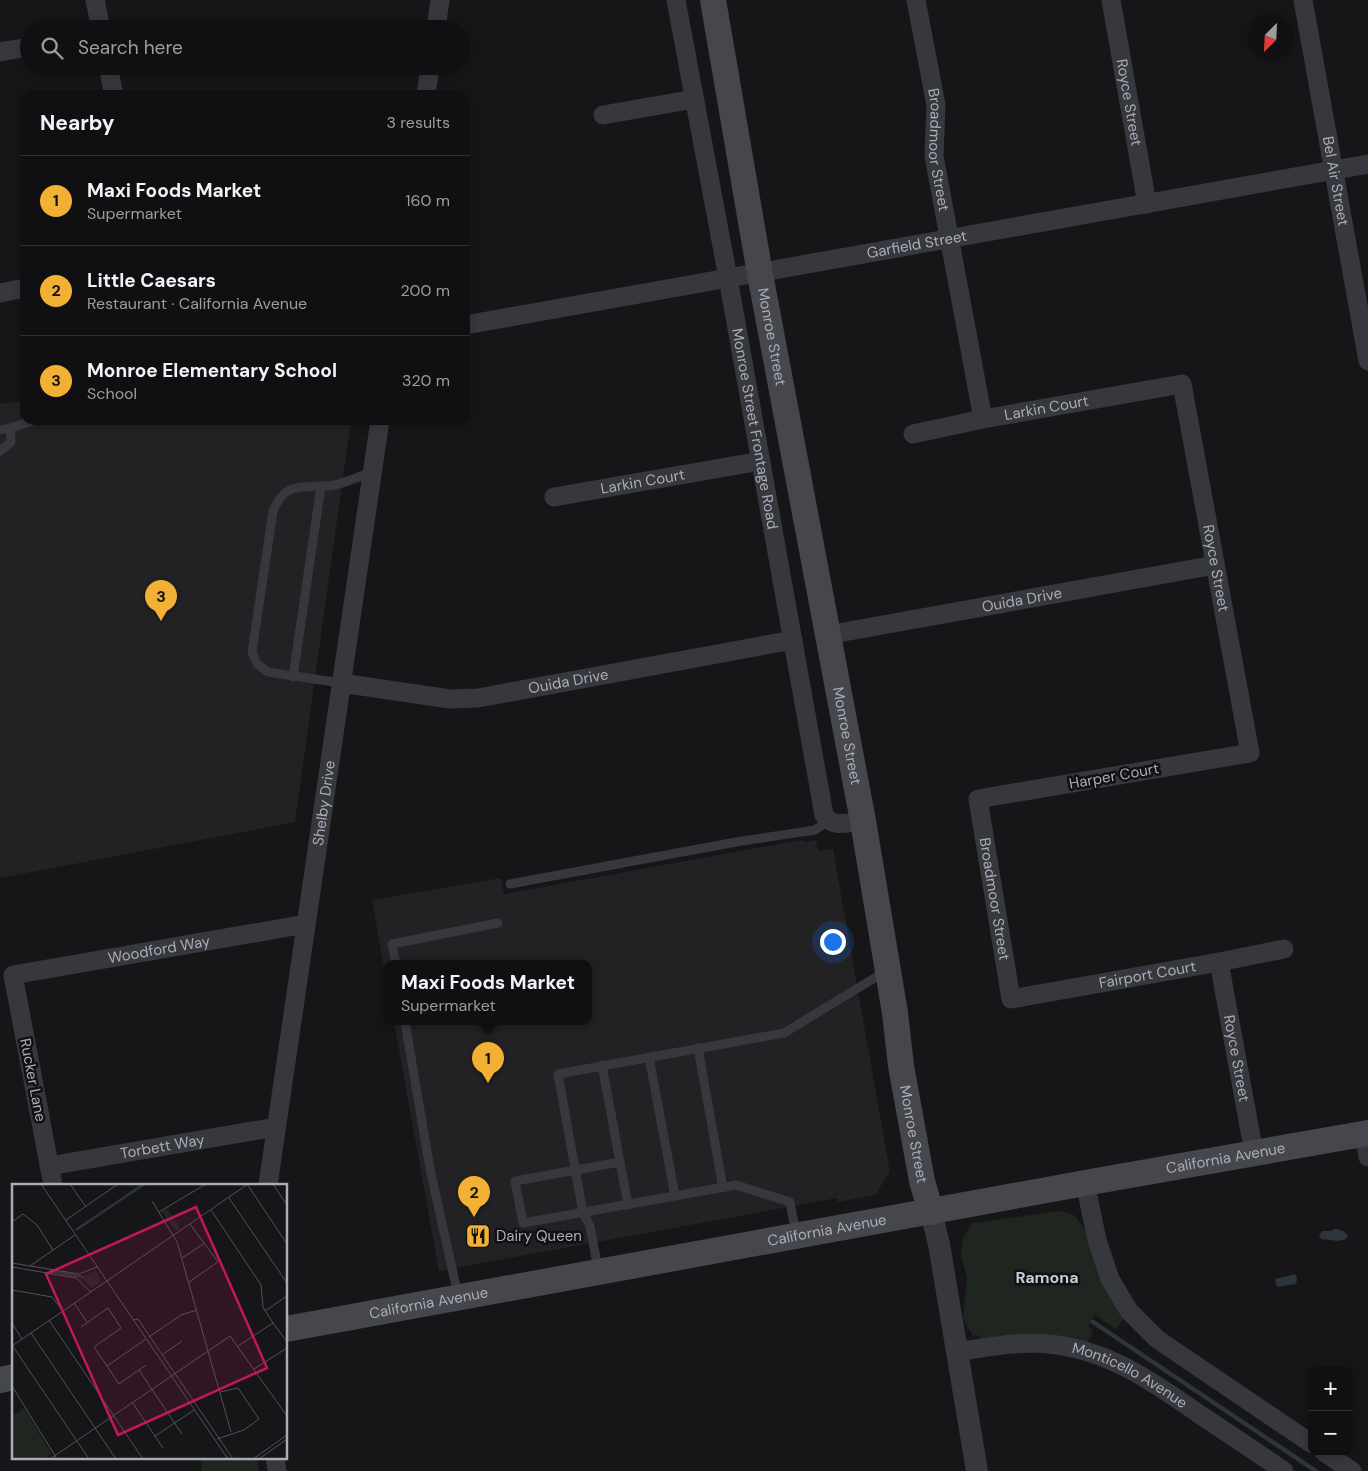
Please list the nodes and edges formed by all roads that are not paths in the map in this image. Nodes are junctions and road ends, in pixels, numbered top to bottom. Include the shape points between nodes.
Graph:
1 (95, 0) edge
2 (440, 0) edge
3 (676, 0) edge
4 (713, 0) edge
5 (916, 0) edge
6 (1111, 0) edge
7 (1303, 0) edge
8 (99, 20) edge
9 (437, 20) edge
10 (20, 49) edge
11 (0, 52) edge
12 (110, 75) edge
13 (429, 75) edge
14 (113, 90) edge
15 (427, 90) edge
16 (694, 99) junction
17 (603, 115) dead end
18 (1368, 164) edge
19 (1333, 170) junction
20 (1147, 204) junction
21 (949, 239) junction
22 (760, 274) junction
23 (728, 278) junction
24 (20, 289) edge
25 (0, 293) edge
26 (470, 324) edge
27 (1368, 361) edge
28 (1182, 384) joint
29 (982, 420) junction
30 (20, 425) edge
31 (379, 425) edge
32 (10, 428) junction
33 (0, 430) edge
34 (913, 434) dead end
35 (0, 451) edge
36 (761, 461) junction
37 (372, 472) junction
38 (321, 486) junction
39 (554, 497) dead end
40 (1215, 565) junction
41 (827, 635) junction
42 (794, 640) junction
43 (293, 677) junction
44 (341, 684) junction
45 (1250, 753) joint
46 (978, 799) joint
47 (863, 820) junction
48 (828, 822) junction
49 (510, 884) dead end
50 (498, 923) dead end
51 (306, 924) junction
52 (1284, 949) dead end
53 (395, 960) edge
54 (1219, 962) junction
55 (888, 969) junction
56 (13, 976) joint
57 (1011, 999) joint
58 (406, 1025) edge
59 (698, 1048) junction
60 (649, 1057) junction
61 (602, 1065) junction
62 (276, 1127) junction
63 (1367, 1141) edge
64 (1254, 1153) junction
65 (620, 1162) junction
66 (49, 1166) junction
67 (575, 1170) junction
68 (1085, 1183) junction
69 (53, 1184) edge
70 (268, 1184) edge
71 (723, 1188) junction
72 (675, 1196) junction
73 (628, 1205) junction
74 (931, 1212) junction
75 (583, 1213) junction
76 (796, 1236) junction
77 (599, 1272) junction
78 (458, 1298) junction
79 (288, 1329) edge
80 (956, 1352) junction
81 (1308, 1441) edge
82 (1330, 1456) edge
83 (275, 1458) edge
84 (278, 1471) edge
85 (977, 1471) edge
86 (1284, 1471) edge
87 (1352, 1471) edge

1 - 8 street
2 - 9 street
3 - 16 street, Monroe Street Frontage Road
4 - 22 main road, Monroe Street
5 - 21 street, Broadmoor Street via 936,105 934,156
6 - 20 street, Royce Street
7 - 19 street, Bel Air Street
10 - 11 street
12 - 14 street
13 - 15 street
16 - 17 street
16 - 23 street, Monroe Street Frontage Road
18 - 19 street, Garfield Street
19 - 20 street, Garfield Street
19 - 27 street, Bel Air Street
20 - 21 street, Garfield Street
21 - 22 street, Garfield Street
21 - 29 street, Broadmoor Street
22 - 23 street, Garfield Street
22 - 41 main road, Monroe Street
23 - 26 street, Garfield Street
23 - 36 street, Monroe Street Frontage Road
24 - 25 street
28 - 29 street, Larkin Court
28 - 40 street, Royce Street
29 - 34 street, Larkin Court
30 - 32 lane
31 - 37 street, Shelby Drive
32 - 33 lane
32 - 35 lane via 11,442
36 - 39 street, Larkin Court
36 - 42 street, Monroe Street Frontage Road
37 - 38 lane via 335,485
37 - 44 street, Shelby Drive
38 - 43 lane
38 - 43 lane via 298,486 285,492 273,511 252,652 257,664 268,672
40 - 41 street, Ouida Drive
40 - 45 street, Royce Street
41 - 47 main road, Monroe Street
42 - 44 street, Ouida Drive via 478,698 450,700
42 - 48 street, Monroe Street Frontage Road via 824,816
43 - 44 lane
44 - 51 street, Shelby Drive
45 - 46 street, Harper Court
46 - 57 street, Broadmoor Street
47 - 48 street
47 - 55 main road, Monroe Street
48 - 49 lane via 815,830
50 - 53 lane via 392,944
51 - 56 street, Woodford Way
51 - 62 street, Shelby Drive
52 - 54 street, Fairport Court
54 - 57 street, Fairport Court
54 - 64 street, Royce Street
55 - 59 lane via 784,1033
55 - 74 main road, Monroe Street via 922,1181
56 - 66 street, Rucker Lane
58 - 78 lane via 430,1169
59 - 60 lane
59 - 71 lane
60 - 61 lane
60 - 72 lane
61 - 65 lane
61 - 67 lane via 558,1074
62 - 66 street, Torbett Way
62 - 70 street, Shelby Drive
63 - 64 main road, California Avenue
64 - 68 main road, California Avenue
65 - 67 lane
65 - 73 lane
66 - 69 street, Rucker Lane
67 - 75 lane
67 - 75 lane via 515,1181 523,1224
68 - 74 main road, California Avenue
68 - 81 street via 1097,1240 1110,1278 1129,1311 1156,1339
71 - 72 lane
71 - 76 lane via 736,1185 790,1202
72 - 73 lane
73 - 75 lane
74 - 76 main road, California Avenue
74 - 80 street, Monroe Street
75 - 77 lane via 590,1226
76 - 77 main road, California Avenue
77 - 78 main road, California Avenue
78 - 79 main road, California Avenue
80 - 85 street, Monroe Street
80 - 86 street, Monticello Avenue via 1029,1342 1086,1351 1152,1382
82 - 87 street
83 - 84 street

